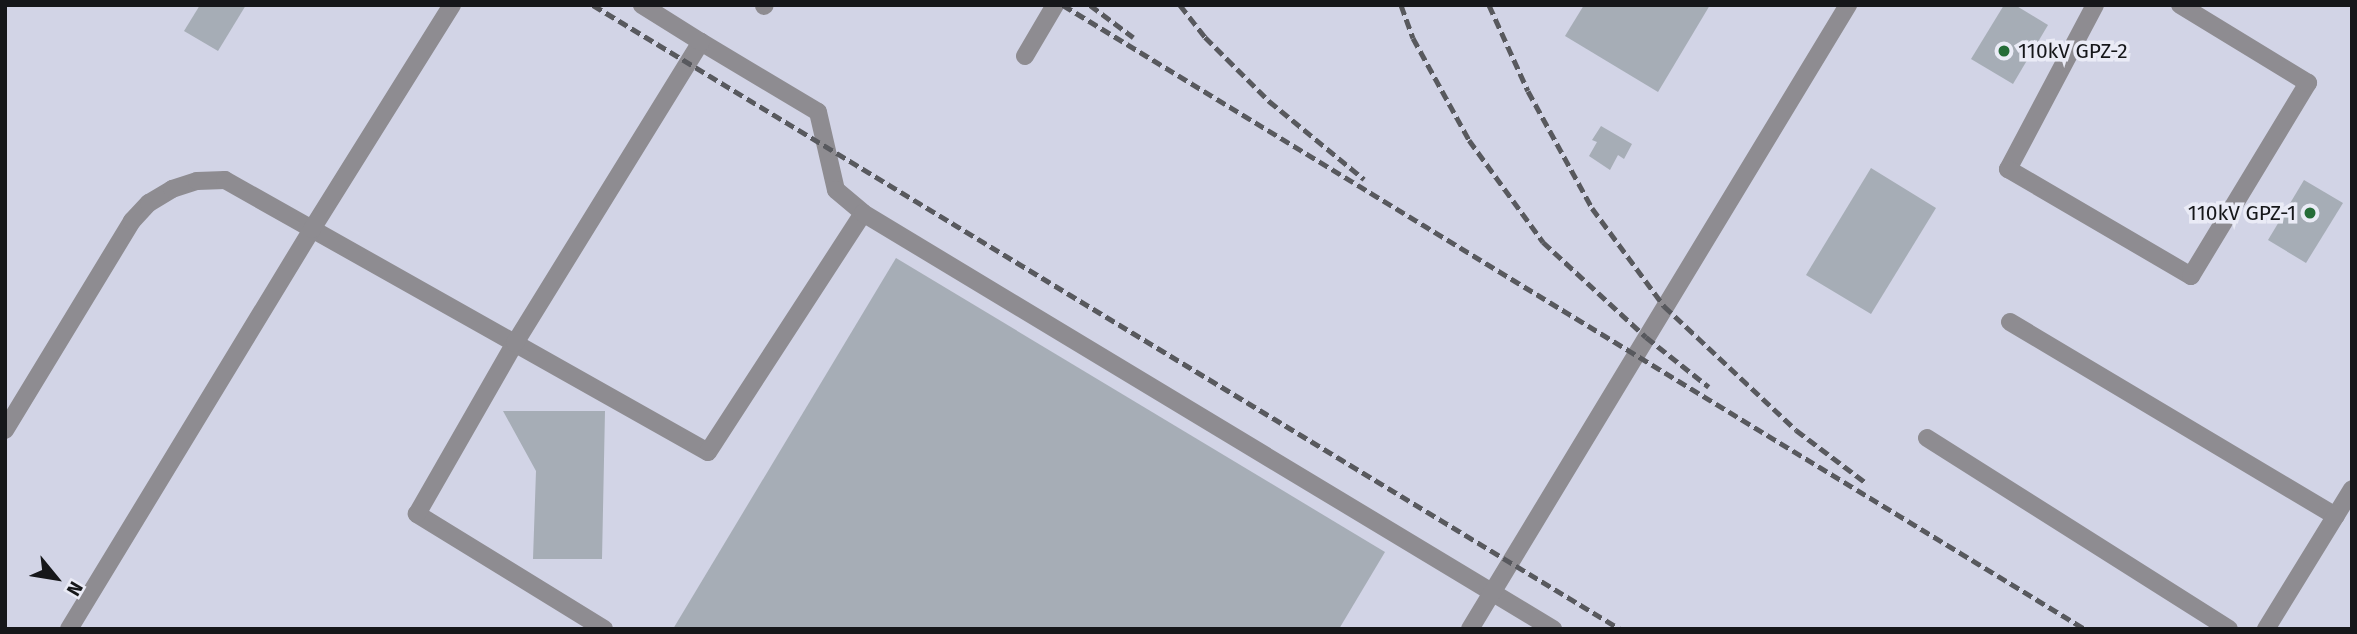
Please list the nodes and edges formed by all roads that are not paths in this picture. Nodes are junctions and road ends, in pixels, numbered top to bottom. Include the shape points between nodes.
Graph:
1 (452, 5) edge
2 (642, 5) edge
3 (1055, 5) edge
4 (1848, 5) edge
5 (2095, 5) edge
6 (2180, 5) edge
7 (701, 42) junction
8 (1025, 56) dead end
9 (863, 213) junction
10 (312, 229) junction
11 (2010, 323) dead end
12 (515, 343) junction
13 (5, 430) edge
14 (1927, 438) dead end
15 (2352, 489) edge
16 (2336, 516) junction
17 (1491, 593) junction
18 (69, 629) edge
19 (604, 629) edge
20 (1470, 629) edge
21 (1553, 629) edge
22 (2229, 629) edge
23 (2266, 629) edge

1 - 10 lane
2 - 7 lane
3 - 8 lane
4 - 17 lane
5 - 6 lane via 2008,169 2191,276 2308,83
7 - 9 lane via 818,112 836,190
7 - 12 lane
9 - 12 lane via 708,452
9 - 17 lane
10 - 12 lane
10 - 13 lane via 225,180 197,181 149,203 132,221
10 - 18 lane
11 - 16 lane
12 - 19 lane via 417,514
14 - 22 lane
15 - 16 lane
16 - 23 lane
17 - 20 lane
17 - 21 lane

